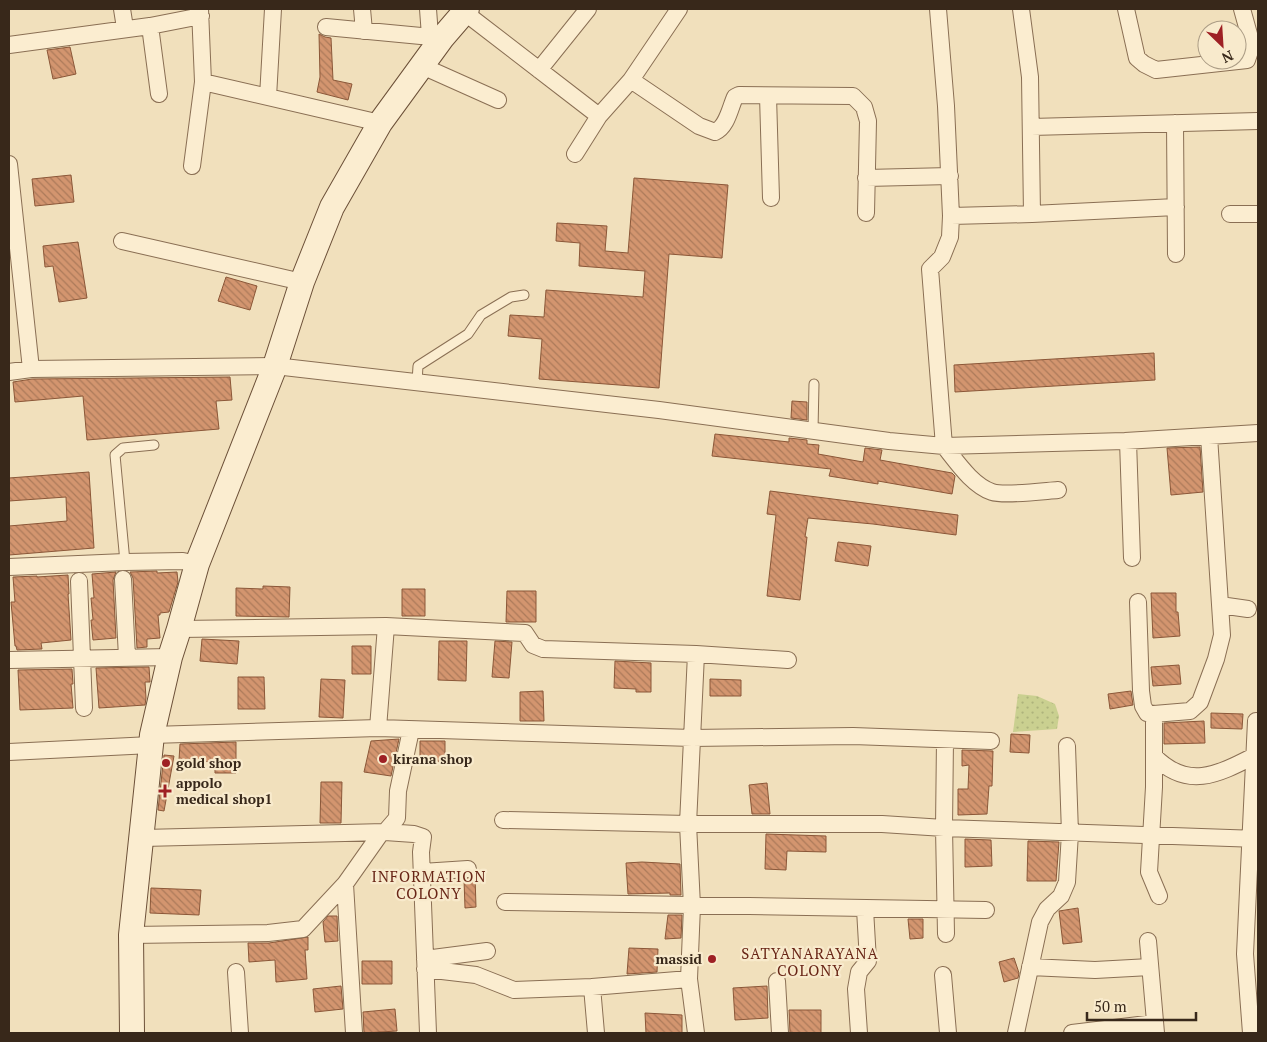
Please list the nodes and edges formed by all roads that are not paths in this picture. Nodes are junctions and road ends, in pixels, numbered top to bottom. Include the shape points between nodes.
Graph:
1 (122, 9) edge
2 (273, 9) edge
3 (362, 9) edge
4 (428, 9) edge
5 (588, 9) edge
6 (679, 9) edge
7 (938, 9) edge
8 (1022, 9) edge
9 (1126, 9) edge
10 (1242, 9) edge
11 (466, 11) edge
12 (201, 12) edge
13 (150, 26) junction
14 (326, 27) dead end
15 (125, 28) junction
16 (364, 31) junction
17 (436, 37) junction
18 (9, 45) edge
19 (422, 66) junction
20 (539, 70) junction
21 (631, 80) junction
22 (204, 82) junction
23 (159, 94) dead end
24 (768, 96) junction
25 (268, 98) junction
26 (498, 100) dead end
27 (599, 116) junction
28 (1258, 121) edge
29 (380, 123) junction
30 (1176, 123) junction
31 (1031, 127) junction
32 (575, 154) dead end
33 (9, 164) edge
34 (192, 166) dead end
35 (950, 176) junction
36 (866, 178) junction
37 (771, 198) dead end
38 (1176, 207) junction
39 (866, 213) dead end
40 (1032, 214) junction
41 (1230, 214) dead end
42 (1258, 214) edge
43 (952, 216) junction
44 (122, 241) dead end
45 (1176, 254) dead end
46 (302, 282) junction
47 (524, 294) dead end
48 (275, 366) junction
49 (31, 369) junction
50 (9, 372) edge
51 (417, 382) junction
52 (814, 384) dead end
53 (813, 430) junction
54 (1258, 432) edge
55 (1209, 436) junction
56 (1128, 441) junction
57 (154, 445) dead end
58 (944, 446) junction
59 (1058, 490) dead end
60 (1132, 558) dead end
61 (125, 562) junction
62 (198, 564) junction
63 (9, 567) edge
64 (123, 579) dead end
65 (79, 581) dead end
66 (1138, 602) dead end
67 (1220, 605) junction
68 (1248, 610) dead end
69 (386, 626) junction
70 (179, 629) junction
71 (696, 654) junction
72 (127, 657) junction
73 (170, 657) junction
74 (82, 658) junction
75 (9, 660) edge
76 (788, 660) dead end
77 (84, 708) dead end
78 (1154, 714) junction
79 (1256, 721) dead end
80 (378, 728) junction
81 (411, 730) junction
82 (692, 738) junction
83 (152, 740) junction
84 (945, 740) junction
85 (992, 741) dead end
86 (1067, 746) dead end
87 (9, 752) edge
88 (1154, 756) junction
89 (1254, 756) junction
90 (503, 820) dead end
91 (688, 824) junction
92 (944, 828) junction
93 (383, 832) junction
94 (1070, 833) junction
95 (1150, 836) junction
96 (143, 838) junction
97 (1254, 839) edge
98 (468, 869) dead end
99 (422, 872) junction
100 (345, 884) junction
101 (1159, 896) dead end
102 (504, 902) dead end
103 (692, 906) junction
104 (865, 909) junction
105 (946, 910) junction
106 (986, 910) dead end
107 (946, 934) dead end
108 (131, 935) junction
109 (1148, 941) dead end
110 (487, 951) dead end
111 (425, 964) junction
112 (1030, 967) junction
113 (1150, 967) junction
114 (236, 972) dead end
115 (942, 974) dead end
116 (690, 978) junction
117 (777, 981) dead end
118 (592, 987) junction
119 (1155, 1028) edge
120 (132, 1033) edge
121 (240, 1033) edge
122 (354, 1033) edge
123 (428, 1033) edge
124 (596, 1033) edge
125 (696, 1033) edge
126 (780, 1033) edge
127 (859, 1033) edge
128 (948, 1033) edge
129 (1016, 1033) edge
130 (1072, 1033) edge
131 (1251, 1033) edge

1 - 15 street
2 - 25 street
3 - 16 street
4 - 17 street
5 - 20 street
6 - 21 street
7 - 35 street
8 - 31 street via 1030,77
9 - 10 street via 1137,58 1156,70 1246,60 1252,46
11 - 17 street
11 - 20 street
12 - 13 street
12 - 22 street
13 - 15 street
13 - 23 street
14 - 16 street
15 - 18 street
16 - 17 street
17 - 19 street
19 - 26 street
19 - 29 street
20 - 27 street
21 - 24 street via 699,126 715,132 724,125 735,97
21 - 27 street
22 - 25 street
22 - 34 street
24 - 36 street via 853,96 864,106 868,121
24 - 37 street
25 - 29 street
27 - 32 street
28 - 30 street
29 - 46 street via 332,207
30 - 31 street
30 - 38 street
31 - 40 street
33 - 49 street
35 - 36 street
35 - 43 street
36 - 39 street
38 - 40 street
38 - 45 street
40 - 43 street
41 - 42 street
43 - 58 street via 950,237 942,257 930,269
44 - 46 street
46 - 48 street
47 - 51 lane via 511,297 482,315 468,334 418,366
48 - 49 street
48 - 51 street
48 - 62 street
49 - 50 street
51 - 53 street
52 - 53 lane
53 - 58 street
54 - 55 street
55 - 56 street
55 - 67 street
56 - 58 street
56 - 60 street
57 - 61 lane via 123,448 115,455
58 - 59 street via 962,469 992,492
61 - 62 street via 184,561
61 - 63 street
62 - 70 street
64 - 72 street
65 - 74 street
66 - 78 street via 1143,706 1147,713
67 - 68 street
67 - 78 street via 1222,635 1200,702 1190,711
69 - 70 street
69 - 71 street via 525,633 533,645 543,649
69 - 80 street
70 - 73 street
71 - 76 street
71 - 82 street
72 - 73 street
72 - 74 street
73 - 83 street
74 - 75 street
74 - 77 street
78 - 88 street
79 - 89 street
80 - 81 street
80 - 83 street
81 - 82 street
81 - 93 street via 398,791 397,818
82 - 84 street via 853,736
82 - 91 street
83 - 87 street
83 - 96 street
84 - 85 street
84 - 92 street
86 - 94 street
88 - 89 street via 1184,776 1206,776
88 - 95 street
89 - 97 street
90 - 91 street
91 - 92 street via 882,824
91 - 103 street
92 - 94 street
92 - 105 street
93 - 96 street
93 - 99 street via 423,837
93 - 100 street
94 - 95 street
94 - 112 street via 1067,882 1060,896 1043,915
95 - 97 street
95 - 101 street via 1149,872
96 - 108 street
97 - 131 street via 1245,954
98 - 99 street
99 - 111 street
100 - 108 street via 303,929 268,933
100 - 122 street
102 - 103 street
103 - 104 street
103 - 116 street
104 - 105 street
104 - 127 street via 868,961 860,972 856,989
105 - 106 street
105 - 107 street
108 - 120 street
109 - 113 street
110 - 111 street
111 - 118 street via 476,975 514,990
111 - 123 street
112 - 113 street via 1095,970
112 - 129 street
113 - 119 street
114 - 121 street
115 - 128 street
116 - 118 street
116 - 125 street
117 - 126 street
118 - 124 street
119 - 130 street

